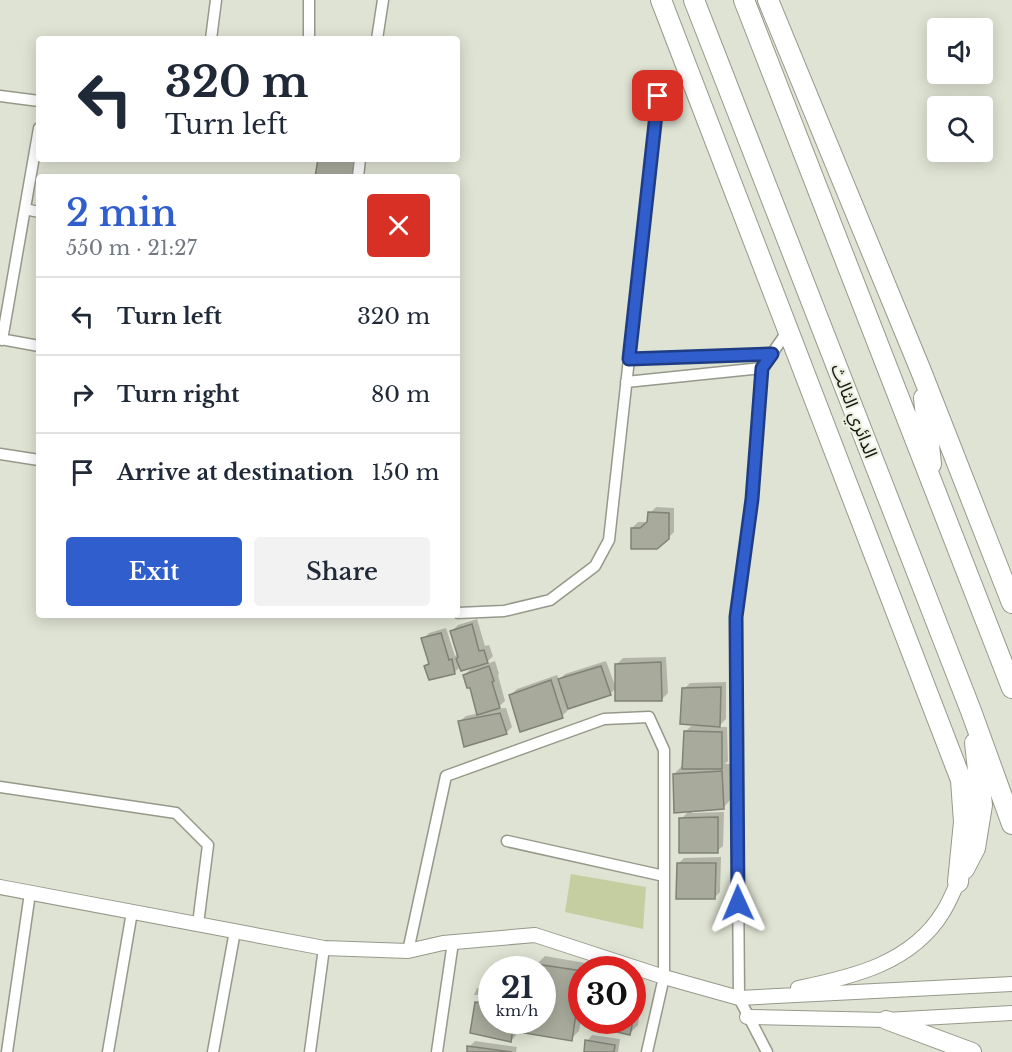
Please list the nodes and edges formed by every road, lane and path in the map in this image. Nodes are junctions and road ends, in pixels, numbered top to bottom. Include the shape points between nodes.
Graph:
1 (216, 0) edge
2 (309, 0) edge
3 (383, 0) edge
4 (661, 0) edge
5 (683, 0) edge
6 (694, 0) edge
7 (744, 0) edge
8 (768, 0) edge
9 (211, 36) edge
10 (309, 36) edge
11 (377, 36) edge
12 (708, 37) junction
13 (0, 96) edge
14 (658, 96) dead end
15 (36, 101) edge
16 (36, 145) edge
17 (25, 209) junction
18 (36, 211) edge
19 (789, 329) junction
20 (1, 340) edge
21 (36, 346) edge
22 (772, 354) junction
23 (629, 359) junction
24 (762, 368) junction
25 (921, 371) junction
26 (626, 382) junction
27 (0, 454) edge
28 (36, 460) edge
29 (934, 490) junction
30 (1012, 603) edge
31 (460, 613) edge
32 (1012, 688) edge
33 (971, 711) junction
34 (0, 787) edge
35 (1012, 824) edge
36 (507, 841) dead end
37 (664, 876) junction
38 (958, 882) junction
39 (0, 887) edge
40 (30, 893) junction
41 (132, 912) junction
42 (198, 924) junction
43 (235, 931) junction
44 (453, 942) junction
45 (324, 948) junction
46 (408, 951) junction
47 (664, 977) junction
48 (1012, 984) edge
49 (756, 997) junction
50 (739, 998) junction
51 (1012, 1013) edge
52 (747, 1017) junction
53 (886, 1020) junction
54 (7, 1052) edge
55 (108, 1052) edge
56 (213, 1052) edge
57 (310, 1052) edge
58 (437, 1052) edge
59 (647, 1052) edge
60 (766, 1052) edge
61 (972, 1052) edge

1 - 9 street
2 - 10 street
3 - 11 street
4 - 19 highway
5 - 12 highway
6 - 12 highway, الدائري الثالث
7 - 29 highway
8 - 25 highway
12 - 33 highway, الدائري الثالث
13 - 15 street
14 - 23 street
16 - 17 street
17 - 18 street
17 - 20 street
19 - 22 street
19 - 38 highway via 961,780 964,822
20 - 21 street
22 - 23 street
22 - 24 street
23 - 26 street
24 - 26 street
24 - 50 street via 752,499 736,617
25 - 29 highway
25 - 30 highway
26 - 31 street via 609,540 595,566 550,600 504,611
27 - 28 street
29 - 32 highway
33 - 35 highway, الدائري الثالث
33 - 38 highway via 982,805 975,848
34 - 42 street via 176,813 208,845
36 - 37 street
37 - 46 street via 664,750 650,717 604,719 446,776
37 - 47 street
38 - 49 street via 943,913 922,939 894,958 865,972
39 - 40 street
40 - 41 street
40 - 54 street
41 - 42 street
41 - 55 street
42 - 43 street
43 - 45 street
43 - 56 street
44 - 46 street
44 - 47 street via 536,935
44 - 58 street
45 - 46 street
45 - 57 street
47 - 50 street
47 - 59 street
48 - 49 street
49 - 50 street
50 - 52 street
51 - 53 street
52 - 53 street
52 - 60 street
53 - 61 highway

